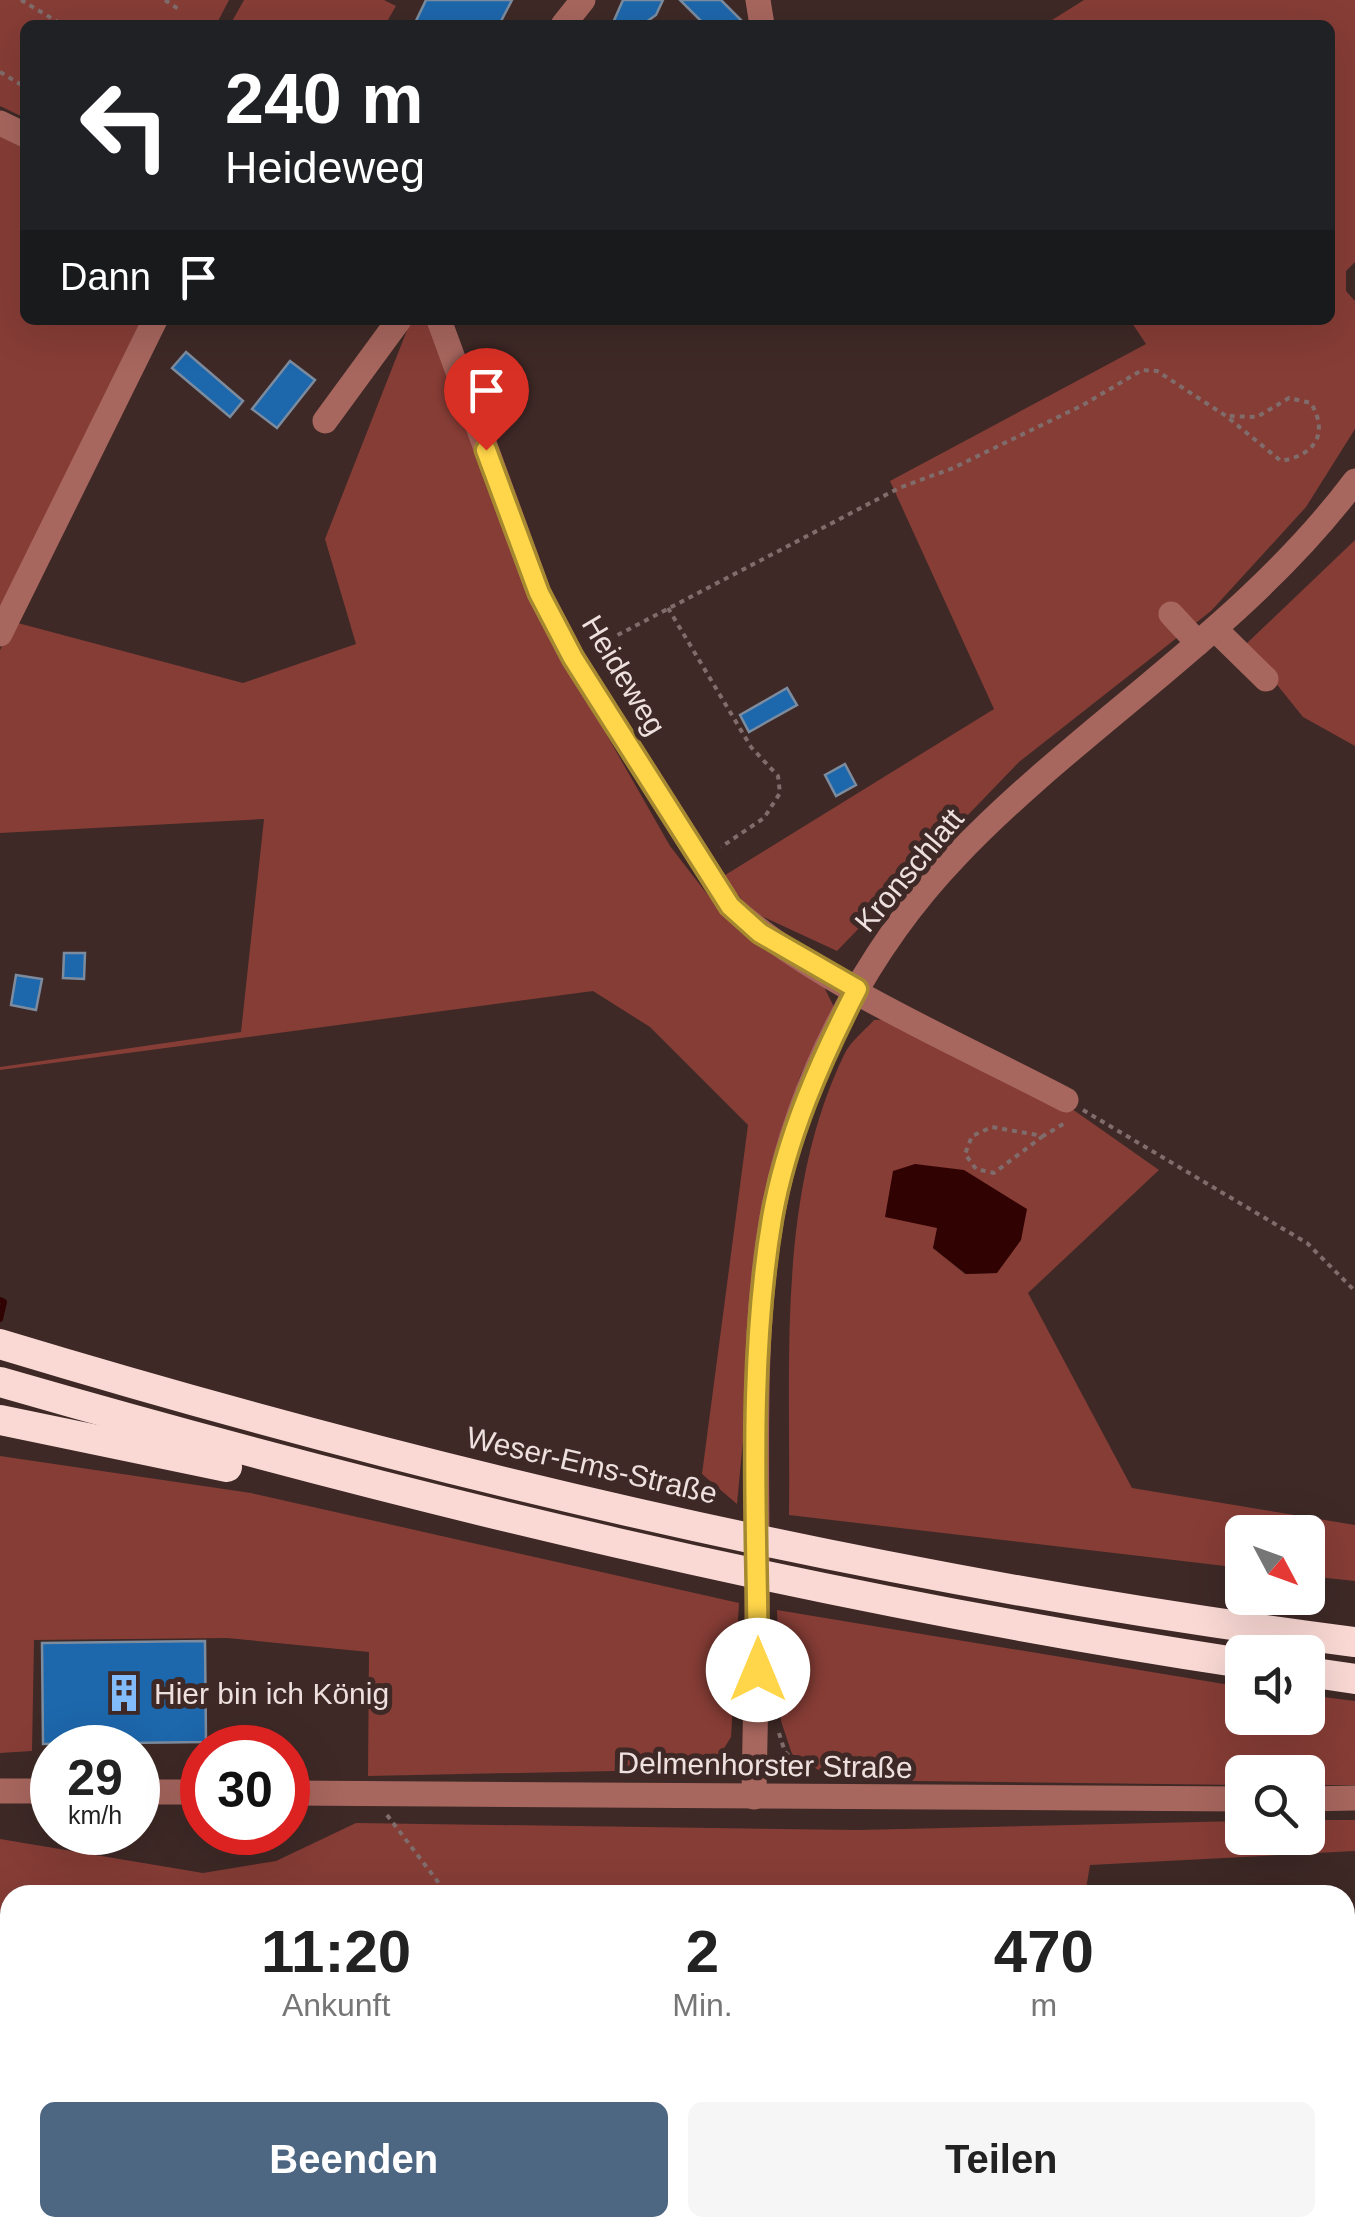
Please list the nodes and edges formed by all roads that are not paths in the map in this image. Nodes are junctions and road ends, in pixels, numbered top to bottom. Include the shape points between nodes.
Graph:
1 (583, 0) edge
2 (567, 20) edge
3 (153, 325) edge
4 (395, 325) edge
5 (441, 325) edge
6 (326, 421) dead end
7 (1355, 481) edge
8 (1170, 614) dead end
9 (0, 634) edge
10 (1207, 636) junction
11 (1266, 680) dead end
12 (857, 989) junction
13 (1066, 1100) road end
14 (7, 1346) edge
15 (0, 1382) edge
16 (0, 1420) edge
17 (308, 1470) junction
18 (1355, 1642) edge
19 (1225, 1659) edge
20 (1325, 1675) edge
21 (1355, 1679) edge
22 (0, 1791) edge
23 (30, 1791) edge
24 (310, 1792) edge
25 (754, 1797) junction
26 (1325, 1798) edge
27 (1355, 1798) edge
28 (1225, 1799) edge

1 - 2 street
3 - 9 street
4 - 6 street
5 - 12 street, Heideweg via 539,593 700,861 730,906 760,933
7 - 10 street, Kronschlatt via 1272,578
8 - 10 street
10 - 11 street
10 - 12 street, Kronschlatt via 954,858
12 - 13 street, Heideweg
12 - 25 street, Kronschlatt via 798,1122 772,1216 760,1315
14 - 18 highway, Weser-Ems-Straße via 295,1429 622,1510 898,1568
15 - 17 highway
16 - 17 highway via 281,1478
17 - 19 highway via 942,1614
20 - 21 highway
22 - 23 street
24 - 25 street, Delmenhorster Straße
25 - 28 street, Delmenhorster Straße
26 - 27 street

